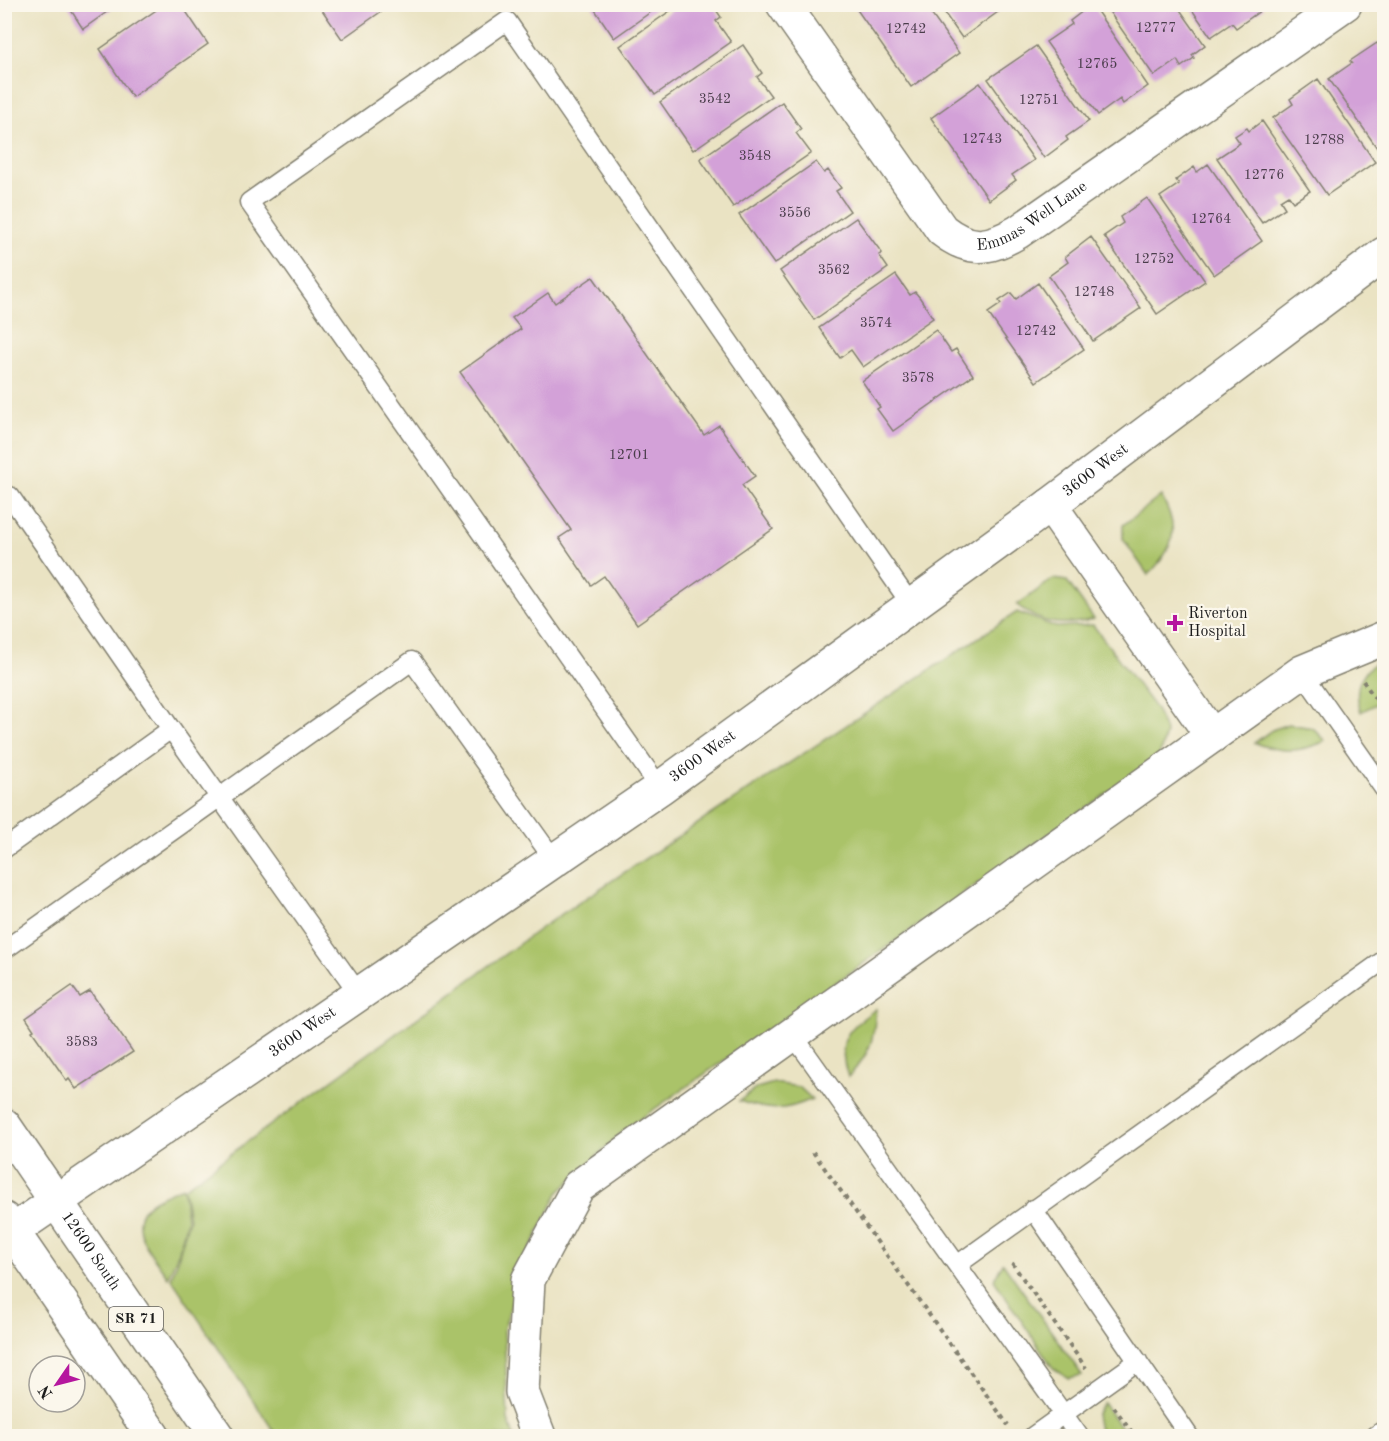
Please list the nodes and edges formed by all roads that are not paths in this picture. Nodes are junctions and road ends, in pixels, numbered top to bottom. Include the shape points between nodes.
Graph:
1 (783, 4) edge
2 (1345, 4) edge
3 (1384, 254) edge
4 (6, 494) edge
5 (1050, 505) junction
6 (912, 606) junction
7 (1384, 638) edge
8 (1302, 672) junction
9 (171, 729) junction
10 (1212, 736) junction
11 (660, 788) junction
12 (1384, 789) edge
13 (219, 798) junction
14 (4, 849) edge
15 (554, 860) junction
16 (4, 944) edge
17 (1384, 960) edge
18 (359, 994) junction
19 (793, 1035) junction
20 (4, 1125) edge
21 (56, 1201) junction
22 (1033, 1209) junction
23 (7, 1229) edge
24 (957, 1265) junction
25 (1138, 1361) junction
26 (1064, 1415) junction
27 (1384, 1430) edge
28 (153, 1437) edge
29 (217, 1437) edge
30 (539, 1437) edge
31 (1033, 1437) edge
32 (1079, 1437) edge
33 (1189, 1437) edge
34 (1375, 1437) edge

1 - 2 main road, Emmas Well Lane via 942,230 965,244 980,246 997,243 1018,232
3 - 5 main road, 3600 West
4 - 9 lane
5 - 6 main road, 3600 West
5 - 10 main road
6 - 11 main road, 3600 West
6 - 11 lane via 507,21 249,202
7 - 8 main road
8 - 10 main road
8 - 12 lane
9 - 13 lane
9 - 14 lane
10 - 19 main road
11 - 15 main road, 3600 West
13 - 15 lane via 412,661
13 - 16 lane via 7,948
13 - 18 lane
15 - 18 main road, 3600 West
17 - 22 lane
18 - 21 main road, 3600 West
19 - 24 lane
19 - 30 main road via 578,1187 528,1280 522,1392
20 - 21 main road, 12600 South / SR 71
21 - 23 main road, 3600 West
21 - 29 main road, 12600 South / SR 71
22 - 24 lane
22 - 25 lane
23 - 28 main road, SR 71
24 - 26 lane
25 - 26 lane
25 - 33 lane
26 - 31 lane
26 - 32 lane
27 - 34 lane

